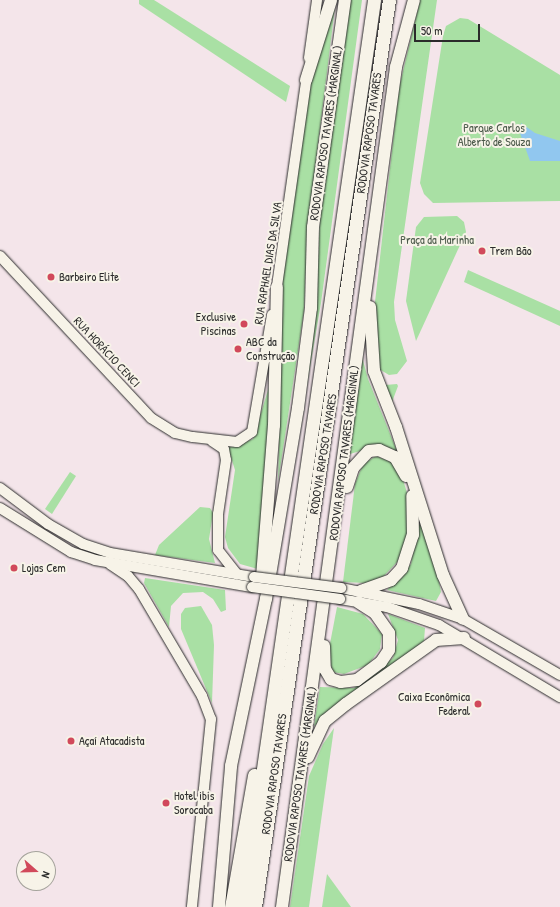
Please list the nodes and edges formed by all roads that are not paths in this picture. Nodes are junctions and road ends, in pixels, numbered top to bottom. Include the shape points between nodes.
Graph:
1 (317, 0) edge
2 (331, 0) edge
3 (345, 0) edge
4 (374, 0) edge
5 (388, 0) edge
6 (414, 0) edge
7 (306, 80) junction
8 (380, 180) junction
9 (0, 256) edge
10 (277, 287) junction
11 (211, 440) junction
12 (0, 488) edge
13 (0, 508) edge
14 (332, 546) junction
15 (110, 564) junction
16 (328, 570) junction
17 (202, 573) junction
18 (237, 574) junction
19 (359, 596) junction
20 (463, 619) junction
21 (464, 638) junction
22 (256, 643) junction
23 (560, 675) edge
24 (272, 693) junction
25 (560, 697) edge
26 (290, 848) junction
27 (192, 907) edge
28 (218, 907) edge
29 (231, 907) edge
30 (243, 907) edge
31 (255, 907) edge
32 (282, 907) edge

1 - 7 main road, RUA RAPHAEL DIAS DA SILVA
2 - 7 highway
3 - 22 highway, RODOVIA RAPOSO TAVARES (MARGINAL) via 313,227 311,308 298,408
4 - 24 highway, RODOVIA RAPOSO TAVARES via 316,417
5 - 31 highway, RODOVIA RAPOSO TAVARES
6 - 8 highway, RODOVIA RAPOSO TAVARES (MARGINAL) via 396,67
7 - 10 main road, RUA RAPHAEL DIAS DA SILVA
8 - 14 highway, RODOVIA RAPOSO TAVARES (MARGINAL)
8 - 20 highway via 369,322 374,371 396,427 445,581
9 - 11 main road, RUA HORÁCIO CENCI via 151,418 175,433
10 - 11 main road, RUA RAPHAEL DIAS DA SILVA via 254,429 237,442
10 - 22 highway via 274,425
11 - 18 main road via 221,447 226,460 218,514 218,550
12 - 17 main road via 48,524 83,544 110,553
13 - 15 main road via 71,552
14 - 16 highway, RODOVIA RAPOSO TAVARES (MARGINAL)
14 - 19 highway via 350,474 357,461 369,451 378,450 395,457 402,465 414,500 410,552 391,580
15 - 17 main road
15 - 27 main road via 128,576 142,592 211,719
16 - 19 highway via 325,669 331,679 341,682 370,673 389,650 389,633 384,624
16 - 26 highway, RODOVIA RAPOSO TAVARES (MARGINAL)
17 - 18 main road
17 - 19 main road, bridge via 252,587 340,599
18 - 19 main road, bridge via 341,588
19 - 20 main road
19 - 21 main road via 418,617
20 - 23 main road
21 - 25 main road
21 - 26 highway via 442,638 426,645 325,721 305,764
22 - 28 highway, RODOVIA RAPOSO TAVARES (MARGINAL) via 231,766
24 - 29 highway
24 - 30 highway, RODOVIA RAPOSO TAVARES
26 - 32 highway, RODOVIA RAPOSO TAVARES (MARGINAL)

